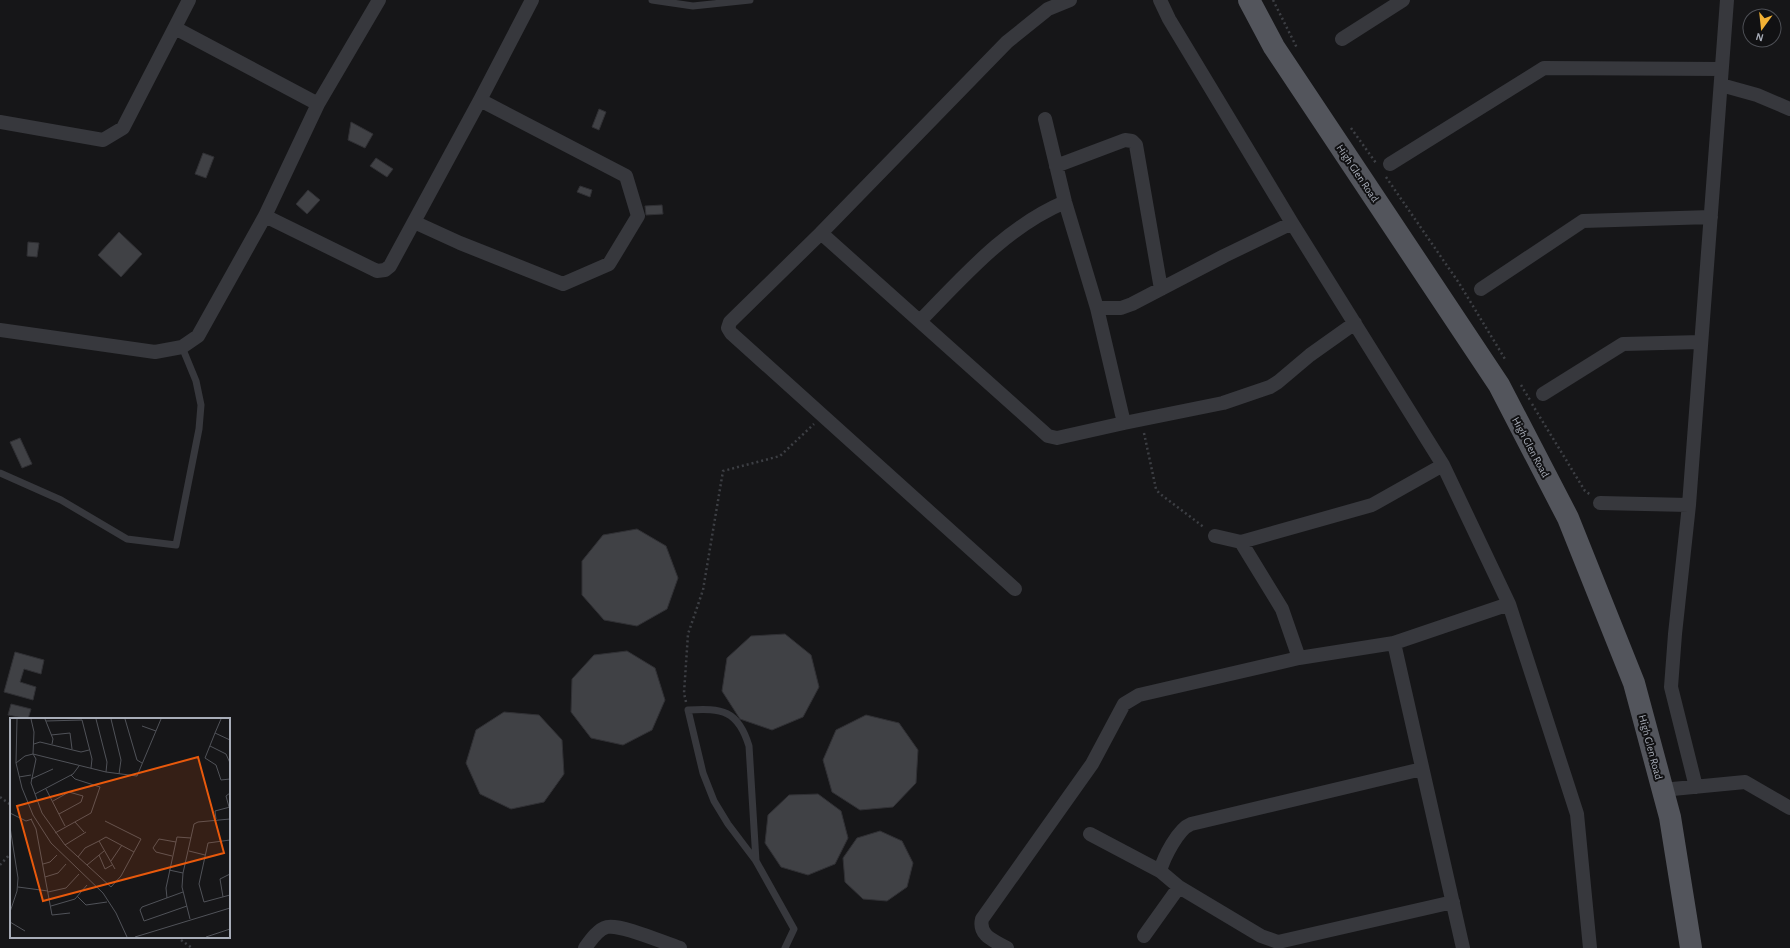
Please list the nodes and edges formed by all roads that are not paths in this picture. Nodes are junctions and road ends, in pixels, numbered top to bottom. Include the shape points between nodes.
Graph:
1 (188, 0) edge
2 (379, 0) edge
3 (532, 0) edge
4 (652, 0) edge
5 (750, 0) edge
6 (1070, 0) edge
7 (1160, 0) edge
8 (1249, 0) edge
9 (1403, 0) edge
10 (1727, 0) edge
11 (175, 28) junction
12 (1342, 40) dead end
13 (1721, 69) junction
14 (1721, 85) junction
15 (480, 100) junction
16 (318, 104) junction
17 (1790, 109) edge
18 (1045, 119) dead end
19 (0, 122) edge
20 (1390, 164) dead end
21 (1056, 166) junction
22 (1065, 202) junction
23 (265, 216) junction
24 (1711, 217) junction
25 (414, 222) junction
26 (1292, 223) junction
27 (821, 233) junction
28 (1161, 289) junction
29 (1481, 289) dead end
30 (1097, 308) junction
31 (920, 321) junction
32 (1355, 323) junction
33 (0, 330) edge
34 (1701, 342) junction
35 (182, 348) junction
36 (1542, 394) dead end
37 (1124, 423) junction
38 (1443, 465) junction
39 (0, 474) edge
40 (1600, 502) dead end
41 (1689, 505) junction
42 (1216, 536) road end
43 (1241, 542) junction
44 (1015, 589) dead end
45 (1509, 604) junction
46 (1394, 643) junction
47 (1299, 658) junction
48 (1422, 769) junction
49 (1696, 787) junction
50 (1662, 790) junction
51 (1790, 808) edge
52 (1090, 834) dead end
53 (756, 861) junction
54 (1160, 871) junction
55 (1179, 887) junction
56 (1453, 902) junction
57 (1144, 936) dead end
58 (585, 948) edge
59 (680, 948) edge
60 (785, 948) edge
61 (1007, 948) edge
62 (1464, 948) edge
63 (1590, 948) edge
64 (1691, 948) edge

1 - 11 street
2 - 16 street
3 - 15 street
4 - 5 lane via 692,6
6 - 27 street via 1048,9 1008,42
7 - 26 street
8 - 50 main road, High Glen Road via 1279,54 1499,384 1568,518 1634,683
9 - 12 street
10 - 13 street
11 - 16 street
11 - 19 street via 122,128 103,140
13 - 14 street
13 - 20 street via 1544,68
14 - 17 street via 1757,95
14 - 24 street
15 - 25 street
15 - 25 street via 626,176 638,216 609,264 563,284
16 - 23 street
18 - 21 street
21 - 22 street
21 - 28 street via 1125,140 1136,145
22 - 30 street
22 - 31 street via 1044,211 1001,241
23 - 25 street via 381,272 390,266
23 - 35 street via 198,336
24 - 29 street via 1583,221
24 - 34 street
26 - 28 street
26 - 32 street
27 - 31 street
27 - 44 street via 730,322 728,328
28 - 30 street via 1120,308
30 - 37 street
31 - 37 street via 1048,436 1057,438
32 - 37 street via 1270,387 1223,403
32 - 38 street
33 - 35 street via 155,352
34 - 36 street via 1623,344
34 - 41 street
35 - 39 lane via 196,380 201,405 199,429 176,544 127,539 61,500
38 - 43 street via 1372,505
38 - 45 street
40 - 41 street
41 - 49 street via 1671,687
42 - 43 street
43 - 47 street via 1282,609
45 - 46 street
45 - 63 street via 1577,814
46 - 47 street
46 - 48 street
47 - 61 street via 1139,695 1124,704 1092,764 982,919 981,926 985,935
48 - 54 street via 1191,824 1180,832
48 - 56 street
49 - 50 street
49 - 51 street via 1745,782
50 - 64 main road, High Glen Road via 1670,817
52 - 54 street
53 - 53 lane via 749,746 744,730 730,715 716,710 688,710 703,773 714,801
53 - 60 lane via 794,930
54 - 55 street
55 - 56 street via 1261,936 1278,942
55 - 57 street
56 - 62 street
58 - 59 street via 594,936 607,927 623,929

